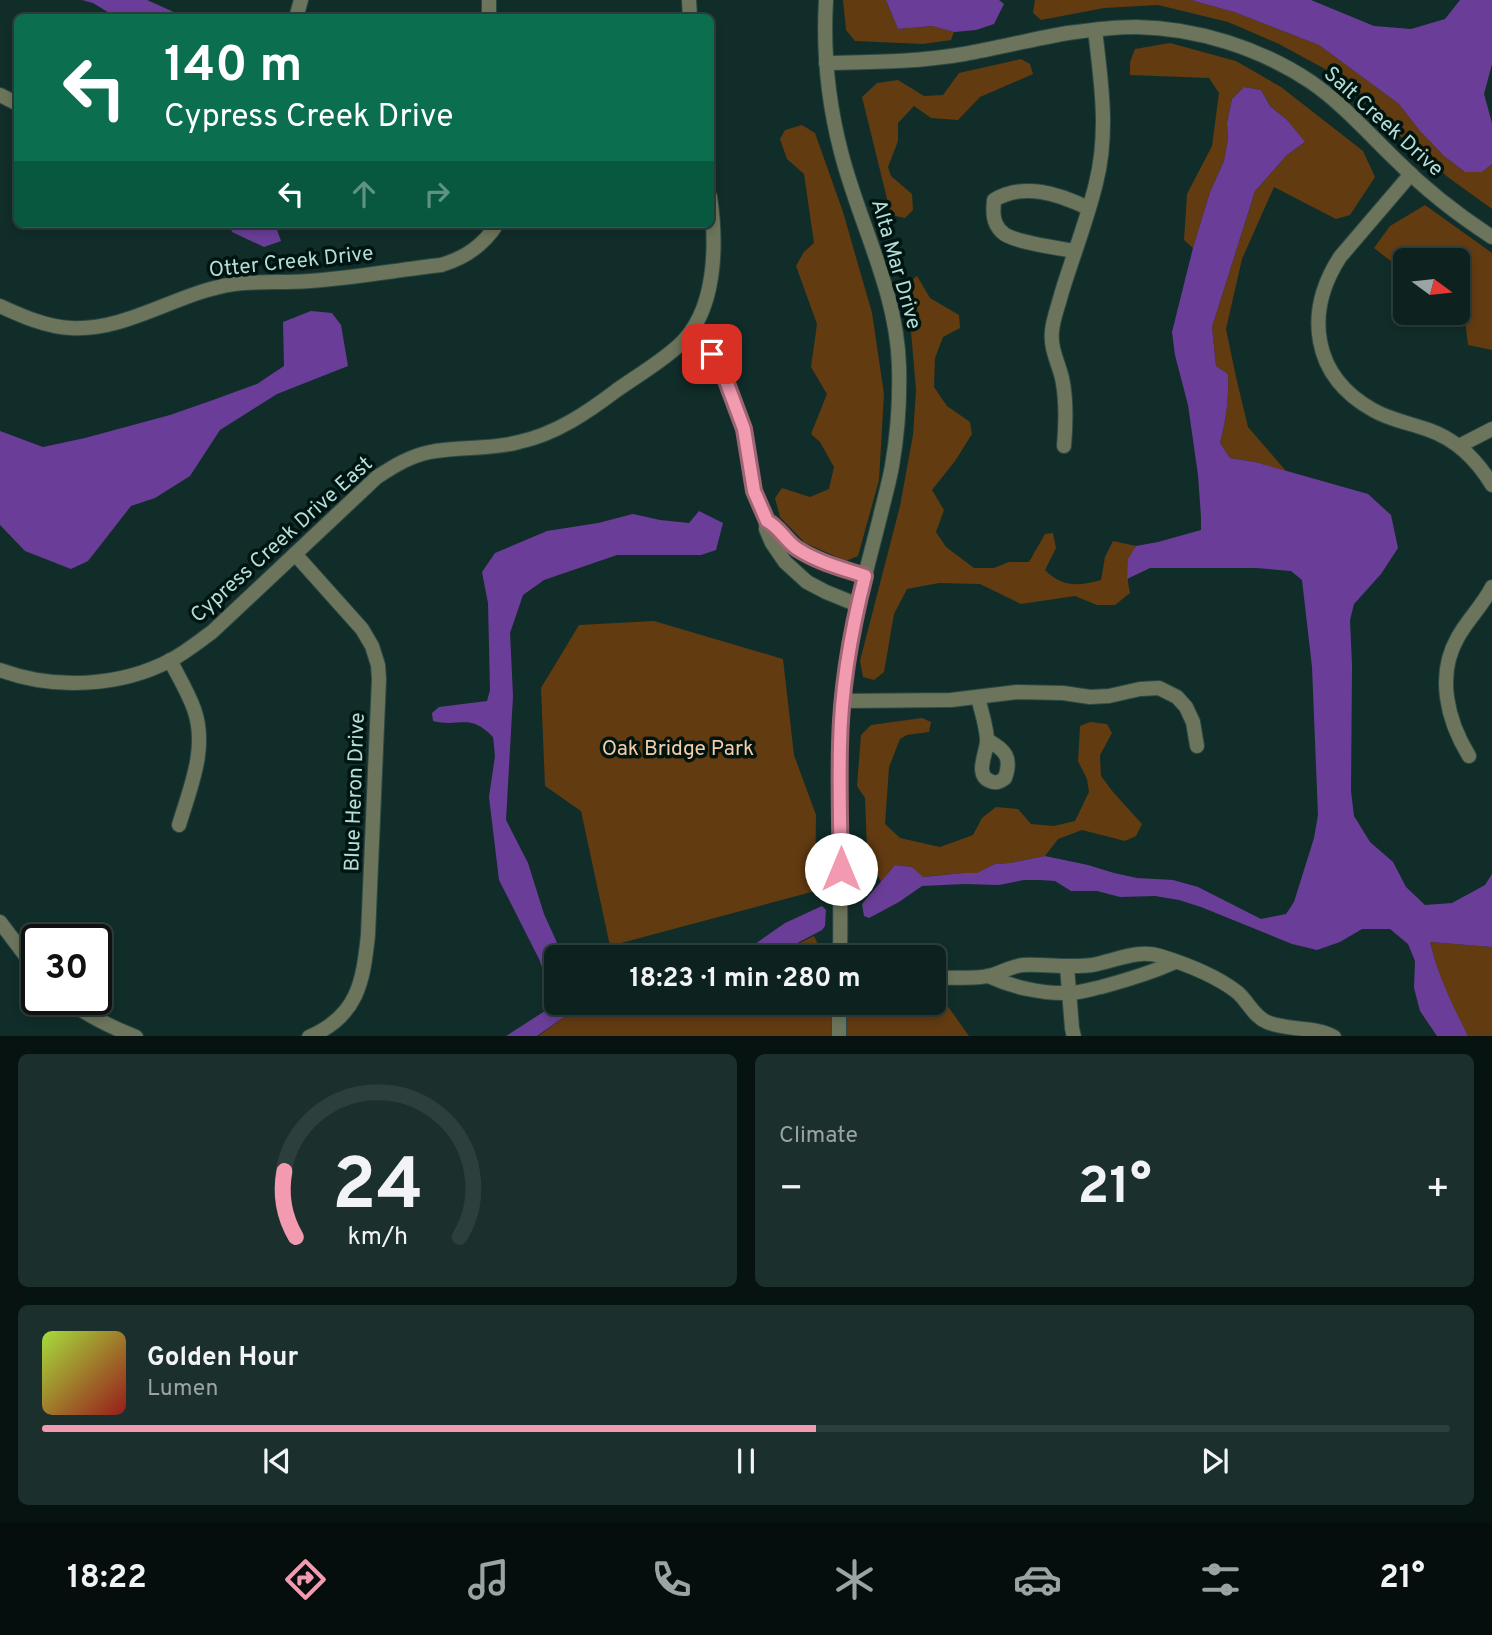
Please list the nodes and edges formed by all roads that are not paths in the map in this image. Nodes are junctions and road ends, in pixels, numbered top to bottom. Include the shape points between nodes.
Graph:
1 (826, 0) edge
2 (1095, 30) junction
3 (826, 63) junction
4 (1411, 174) junction
5 (1088, 208) junction
6 (494, 228) edge
7 (713, 228) edge
8 (1492, 237) edge
9 (1074, 251) junction
10 (0, 306) edge
11 (690, 333) junction
12 (1492, 429) edge
13 (1064, 446) dead end
14 (1459, 446) junction
15 (1492, 485) edge
16 (767, 521) junction
17 (295, 554) junction
18 (865, 576) junction
19 (1492, 587) edge
20 (858, 605) junction
21 (170, 660) junction
22 (0, 670) edge
23 (978, 697) junction
24 (842, 701) junction
25 (987, 740) dead end
26 (1197, 746) dead end
27 (1469, 756) dead end
28 (179, 825) dead end
29 (0, 922) edge
30 (840, 945) edge
31 (21, 950) edge
32 (1175, 962) junction
33 (1067, 967) junction
34 (988, 976) junction
35 (946, 978) edge
36 (1069, 993) junction
37 (89, 1015) edge
38 (839, 1015) edge
39 (134, 1036) edge
40 (311, 1036) edge
41 (839, 1036) edge
42 (1074, 1036) edge
43 (1332, 1036) edge

1 - 3 street, Alta Mar Drive
2 - 3 street, Salt Creek Drive via 913,61
2 - 4 street, Salt Creek Drive via 1167,29 1255,52 1333,99
2 - 5 street via 1103,137
3 - 18 street, Alta Mar Drive via 841,154 886,289 899,354 898,430
4 - 8 street, Salt Creek Drive
4 - 14 street via 1332,270 1319,304 1320,339 1334,374 1352,395 1381,415 1428,429
5 - 9 street
5 - 9 street via 1065,197 1026,190 1006,192 994,200 994,220 1011,238
6 - 10 street, Otter Creek Drive via 470,253 440,265 232,285 97,327 53,326
7 - 11 street via 712,271 703,308
9 - 13 street via 1052,329 1066,398
11 - 16 street via 712,354 725,378 744,429 754,491
11 - 17 street, Cypress Creek Drive East via 599,404 544,435 496,447 430,452 394,466
12 - 14 street
14 - 15 street
16 - 18 street via 811,557
16 - 20 street via 766,529 785,562 807,582
17 - 21 street, Cypress Creek Drive East via 212,632
17 - 40 street, Blue Heron Drive via 362,629 372,646 379,679 365,971 346,1010
18 - 20 street, Alta Mar Drive
19 - 27 street via 1459,636 1447,670 1449,713
20 - 24 street, Alta Mar Drive
21 - 22 street, Cypress Creek Drive East via 135,674 83,683 30,679
21 - 28 street via 194,708 200,741
23 - 24 street
23 - 25 street
23 - 26 street via 1017,692 1109,696 1158,688 1186,707
24 - 30 street, Alta Mar Drive
29 - 31 street
32 - 33 street via 1147,954
32 - 36 street
32 - 43 street via 1238,993 1265,1021
33 - 34 street via 1023,965
33 - 36 street
34 - 35 street
34 - 36 street via 1021,988
36 - 42 street
37 - 39 street
38 - 41 street

